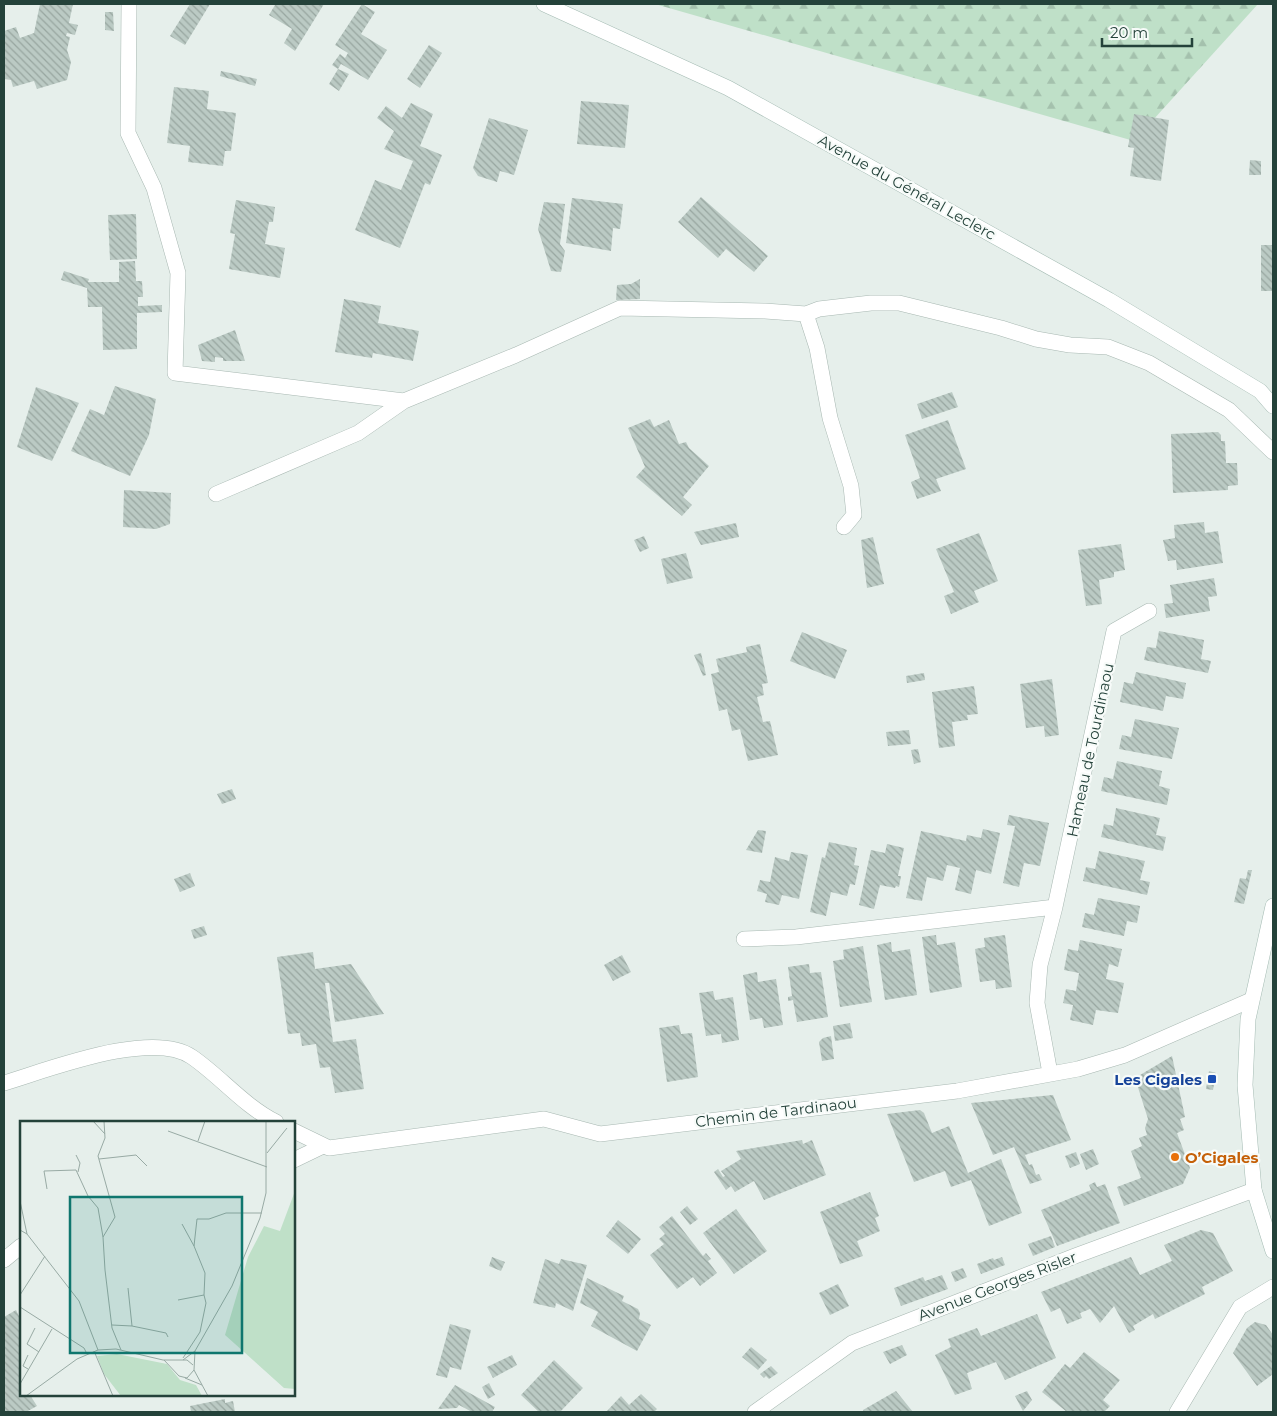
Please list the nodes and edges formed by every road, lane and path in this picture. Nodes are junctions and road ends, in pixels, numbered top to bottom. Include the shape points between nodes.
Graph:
1 (128, 4) edge
2 (544, 4) edge
3 (806, 314) junction
4 (1266, 392) edge
5 (404, 400) junction
6 (1273, 406) edge
7 (1273, 452) edge
8 (216, 494) dead end
9 (844, 527) dead end
10 (1149, 611) dead end
11 (1273, 906) edge
12 (1055, 907) junction
13 (744, 939) dead end
14 (1251, 1000) junction
15 (1050, 1073) junction
16 (4, 1083) edge
17 (274, 1121) edge
18 (295, 1132) edge
19 (323, 1146) junction
20 (295, 1160) edge
21 (1254, 1190) junction
22 (1268, 1224) edge
23 (20, 1247) edge
24 (1273, 1251) edge
25 (4, 1260) edge
26 (1273, 1287) edge
27 (756, 1412) edge
28 (1177, 1412) edge

1 - 5 street via 128,133 154,188 178,273 175,373
2 - 4 street, Avenue du Général Leclerc via 728,88 1109,300
3 - 5 street via 620,308
3 - 7 street via 819,309 899,303 1036,338 1070,345 1108,347 1149,364 1230,410
3 - 9 street via 817,348 830,418 850,486 854,515
4 - 6 street, Avenue du Général Leclerc
5 - 8 street via 358,433
10 - 12 street, Hameau de Tourdinaou via 1114,631
11 - 14 street
12 - 13 street via 796,937
12 - 15 street, Hameau de Tourdinaou via 1040,965 1036,1003
14 - 15 street, Chemin de Tardinaou via 1125,1055 1078,1069
14 - 21 street via 1245,1085
15 - 19 street, Chemin de Tardinaou via 957,1090 600,1134 544,1119 329,1148
16 - 17 street via 107,1052 158,1046 190,1056 262,1115
18 - 19 street, Chemin de Tardinaou
19 - 20 street
21 - 22 street
21 - 27 street, Avenue Georges Risler via 1084,1252 852,1343
22 - 24 street
23 - 25 street
26 - 28 street via 1240,1307

